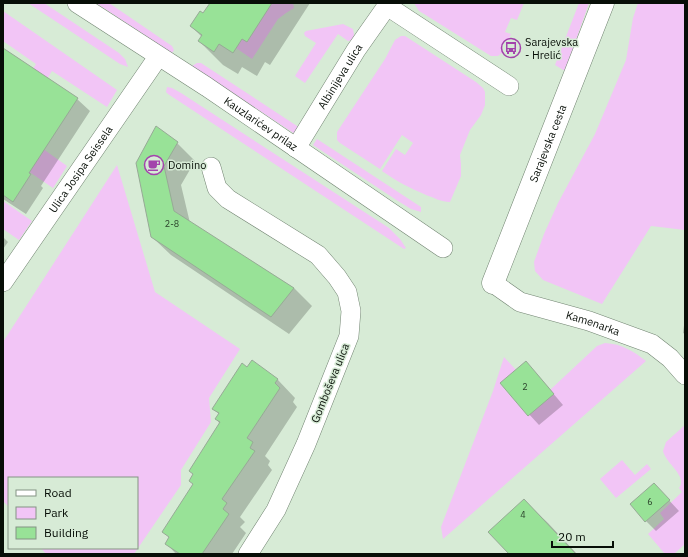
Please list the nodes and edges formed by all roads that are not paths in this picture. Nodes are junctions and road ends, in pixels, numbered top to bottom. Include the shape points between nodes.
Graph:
1 (76, 3) edge
2 (603, 3) edge
3 (388, 5) edge
4 (158, 57) junction
5 (509, 86) dead end
6 (296, 148) junction
7 (211, 167) dead end
8 (443, 248) dead end
9 (3, 282) edge
10 (493, 283) joint
11 (685, 375) edge
12 (248, 554) edge

1 - 4 street, Kauzlarićev prilaz
2 - 10 main road, Sarajevska cesta
3 - 5 street, Albinijeva ulica
3 - 6 street, Albinijeva ulica via 356,50
4 - 6 street, Kauzlarićev prilaz
4 - 9 street, Ulica Josipa Seissela
6 - 8 street, Kauzlarićev prilaz
7 - 12 street, Gomboševa ulica via 217,188 228,199 318,255 347,292 351,311 349,336 306,444 276,510
10 - 11 street, Kamenarka via 520,302 589,321 652,344 670,358

